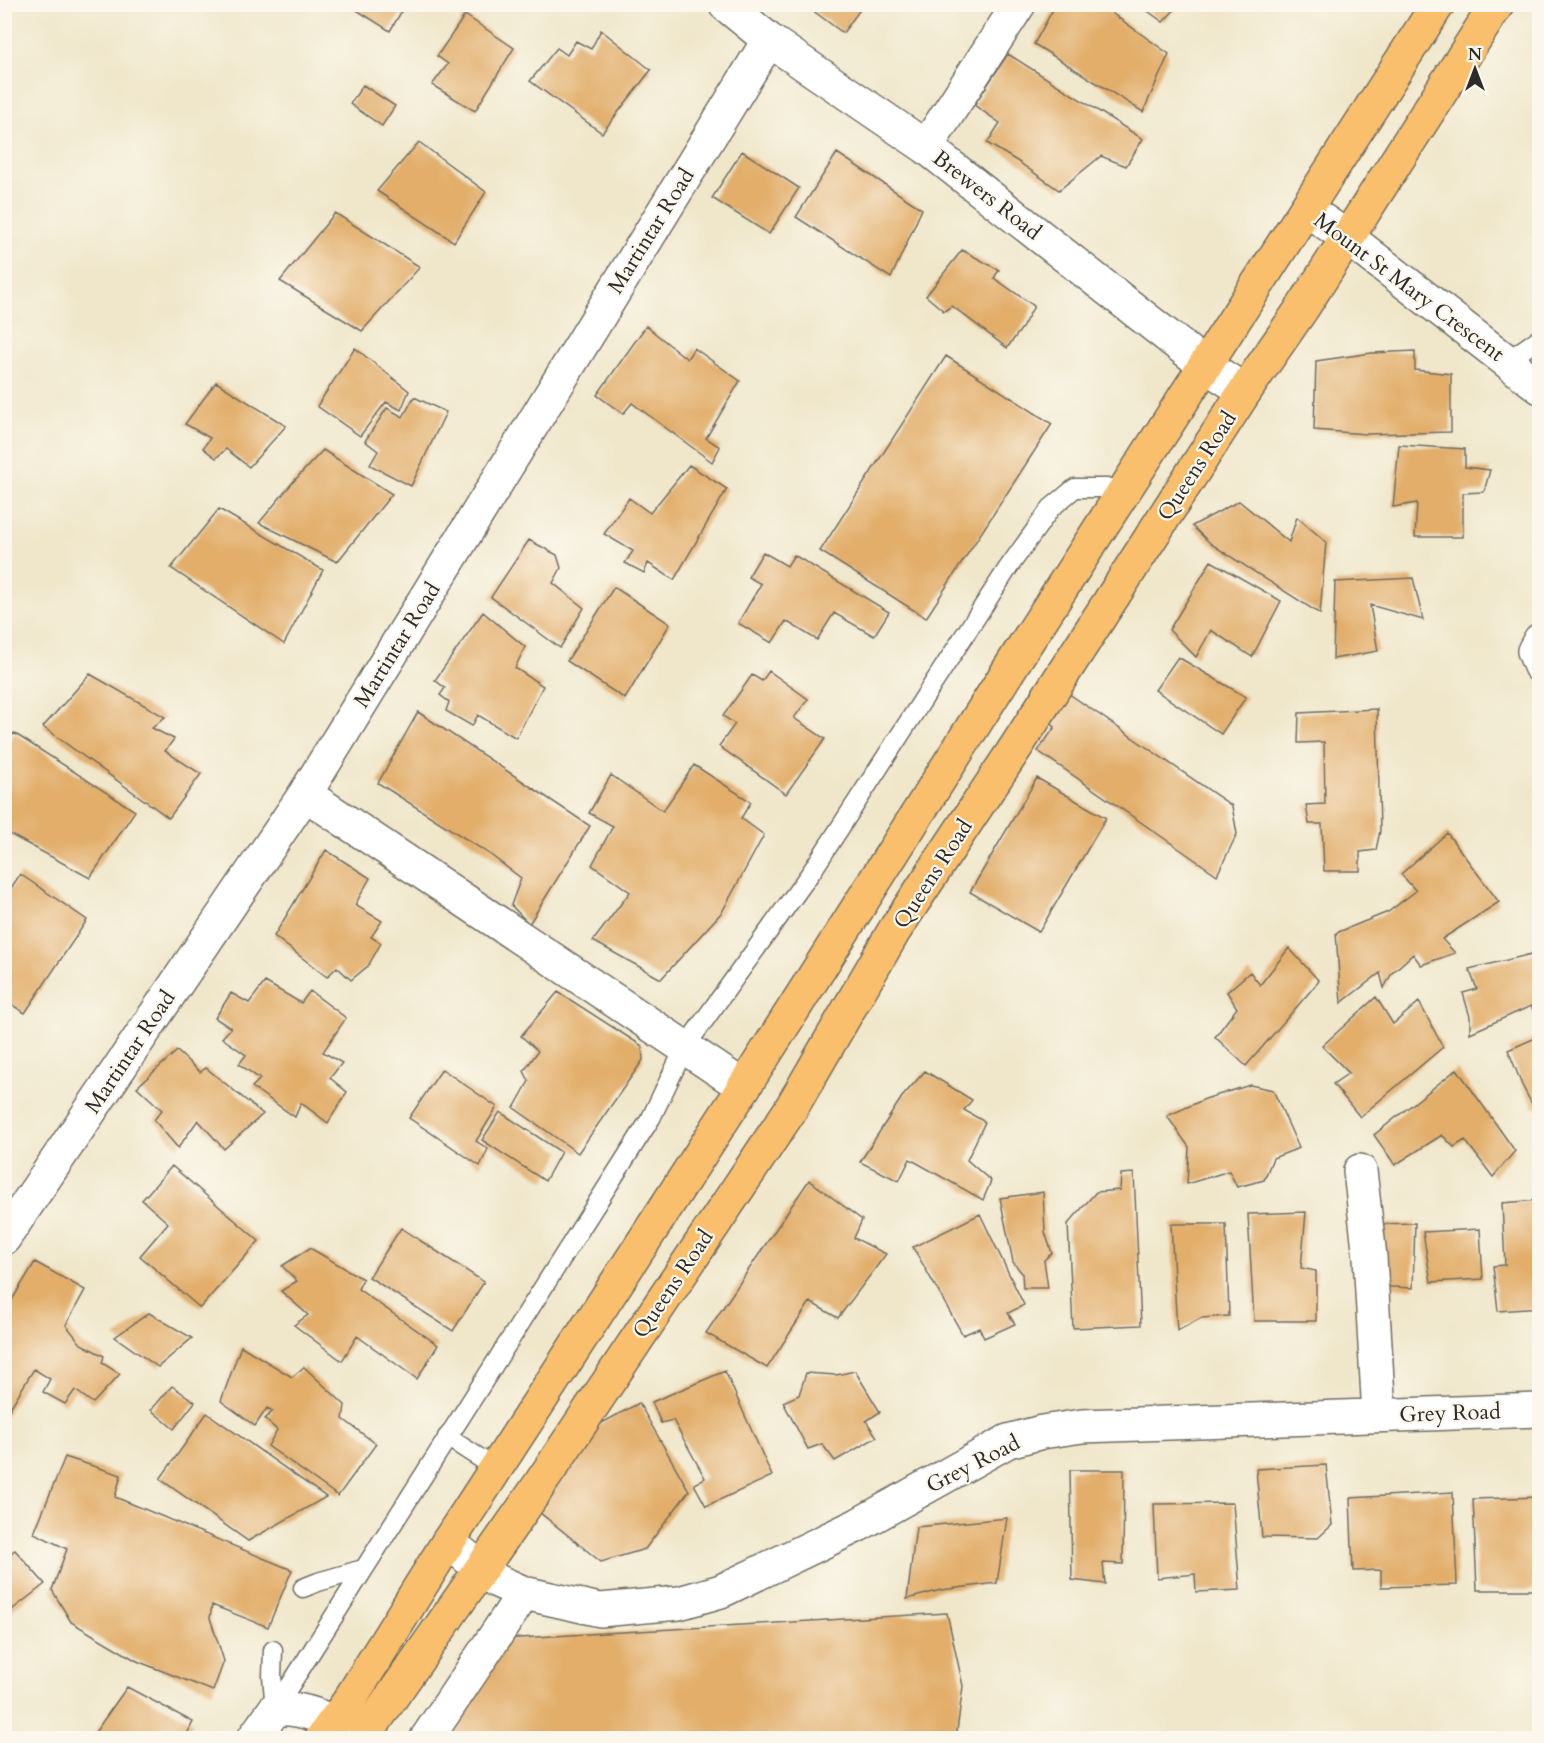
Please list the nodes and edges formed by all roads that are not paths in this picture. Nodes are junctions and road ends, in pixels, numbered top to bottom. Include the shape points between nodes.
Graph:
1 (725, 4) edge
2 (1019, 4) edge
3 (1438, 4) edge
4 (1497, 4) edge
5 (769, 40) junction
6 (926, 147) junction
7 (1307, 210) junction
8 (1347, 237) junction
9 (1539, 338) edge
10 (1507, 360) junction
11 (1206, 366) junction
12 (1539, 387) edge
13 (1245, 391) junction
14 (1126, 488) junction
15 (1539, 640) edge
16 (1539, 666) edge
17 (305, 794) junction
18 (685, 1047) junction
19 (744, 1086) junction
20 (1360, 1171) dead end
21 (4, 1238) edge
22 (1539, 1410) edge
23 (1379, 1415) junction
24 (447, 1437) junction
25 (497, 1469) junction
26 (448, 1542) junction
27 (363, 1569) junction
28 (481, 1569) junction
29 (303, 1588) dead end
30 (524, 1593) junction
31 (273, 1650) dead end
32 (275, 1709) junction
33 (327, 1731) edge
34 (254, 1738) edge
35 (363, 1738) edge
36 (427, 1738) edge

1 - 5 street, Brewers Road
2 - 6 street
3 - 7 main road, Queens Road
4 - 8 main road, Queens Road
5 - 6 street, Brewers Road
5 - 17 street, Martintar Road
6 - 11 street, Brewers Road
7 - 8 street, Mount St Mary Crescent
7 - 11 main road, Queens Road
8 - 10 street, Mount St Mary Crescent
8 - 13 main road, Queens Road
9 - 10 lane
10 - 12 street, Mount St Mary Crescent
11 - 13 street, Brewers Road
11 - 14 main road, Queens Road
13 - 28 main road, Queens Road via 894,931 789,1112
14 - 18 lane via 1075,488 1050,508 812,871
14 - 19 main road, Queens Road
15 - 16 street via 1534,651
17 - 18 street
17 - 21 street, Martintar Road
18 - 19 street
18 - 24 lane via 651,1118
19 - 25 main road, Queens Road
20 - 23 street via 1370,1257
22 - 23 street, Grey Road
23 - 30 street, Grey Road via 1082,1426 1042,1432 1008,1441 858,1525 721,1591 679,1603 600,1610
24 - 25 lane
24 - 27 lane
25 - 26 main road, Queens Road
26 - 28 street, Grey Road
26 - 33 main road, Queens Road
27 - 29 lane
27 - 32 lane
28 - 30 street, Grey Road
28 - 35 main road, Queens Road
30 - 36 street
31 - 32 lane
32 - 33 street via 302,1709
32 - 34 street
33 - 35 street

